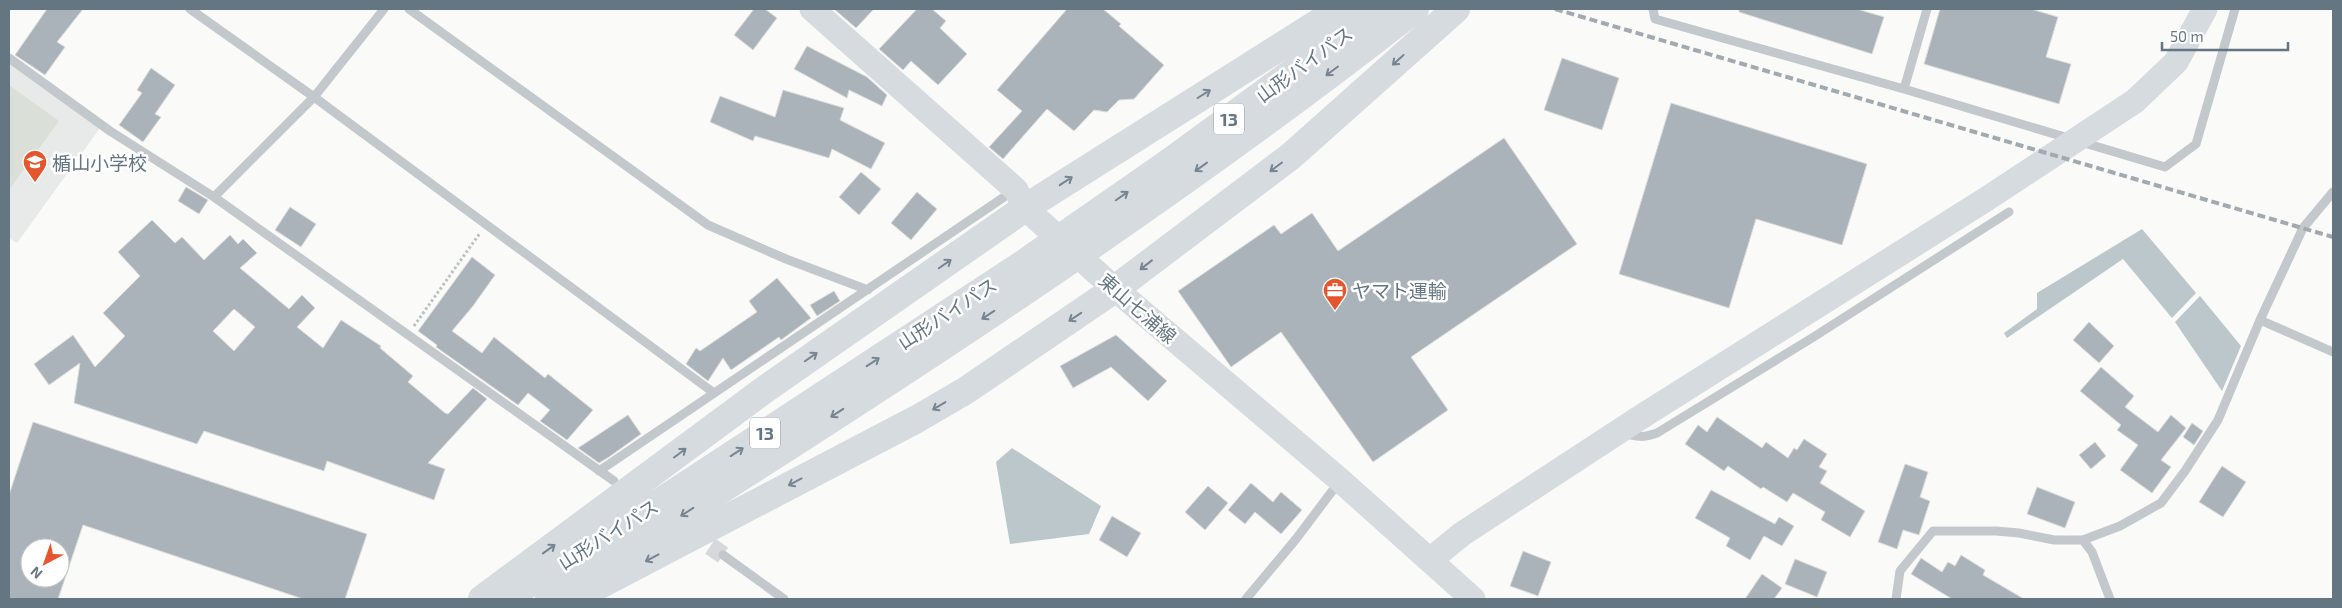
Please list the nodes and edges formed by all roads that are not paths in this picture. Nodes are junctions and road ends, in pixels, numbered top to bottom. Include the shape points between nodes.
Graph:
1 (190, 9) edge
2 (384, 9) edge
3 (409, 9) edge
4 (812, 9) edge
5 (1340, 9) edge
6 (1456, 9) edge
7 (1653, 9) edge
8 (1927, 9) edge
9 (2205, 9) edge
10 (2234, 9) edge
11 (1392, 13) edge
12 (9, 58) edge
13 (1904, 89) junction
14 (314, 97) junction
15 (2333, 192) edge
16 (214, 197) junction
17 (1020, 199) junction
18 (2009, 212) dead end
19 (1026, 276) junction
20 (1115, 289) junction
21 (868, 290) junction
22 (2260, 320) junction
23 (2333, 352) edge
24 (714, 393) junction
25 (1618, 432) junction
26 (599, 471) junction
27 (614, 481) dead end
28 (1341, 481) junction
29 (2083, 540) junction
30 (723, 554) tunnel mouth
31 (1430, 560) junction
32 (482, 599) edge
33 (504, 599) edge
34 (549, 599) edge
35 (573, 599) edge
36 (784, 599) edge
37 (1246, 599) edge
38 (1473, 599) edge
39 (1896, 599) edge
40 (2110, 599) edge

1 - 14 lane
2 - 14 lane
3 - 21 lane via 708,224 786,259
4 - 17 street, 東山七浦線
17 -> 5 highway
6 -> 20 highway via 1291,156
7 - 13 lane via 1655,19
8 - 13 lane
9 - 25 street via 2176,62 2136,101
10 - 13 lane via 2196,144 2165,167
19 -> 11 highway, 山形バイパス / 13 via 1082,224
11 -> 19 highway, 山形バイパス / 13 via 1269,118 1114,229
12 - 16 lane via 110,131
14 - 16 lane
14 - 24 lane
15 - 22 lane via 2303,228
16 - 26 lane
17 - 20 street, 東山七浦線
17 - 21 lane
32 -> 17 highway
18 - 25 lane via 1657,434 1636,437
33 -> 19 highway, 山形バイパス / 13
19 -> 34 highway, 山形バイパス / 13
20 - 28 street, 東山七浦線
20 -> 35 highway via 965,391 917,419
21 - 24 lane
22 - 23 lane
22 - 29 lane via 2218,420 2161,503 2120,526
24 - 26 lane
25 - 31 street via 1462,534
26 - 27 lane
28 - 31 street, 東山七浦線
28 - 37 lane
29 - 39 lane via 2054,540 1996,531 1933,531 1900,571
29 - 40 lane via 2092,552
30 - 36 lane
31 - 38 street, 東山七浦線

